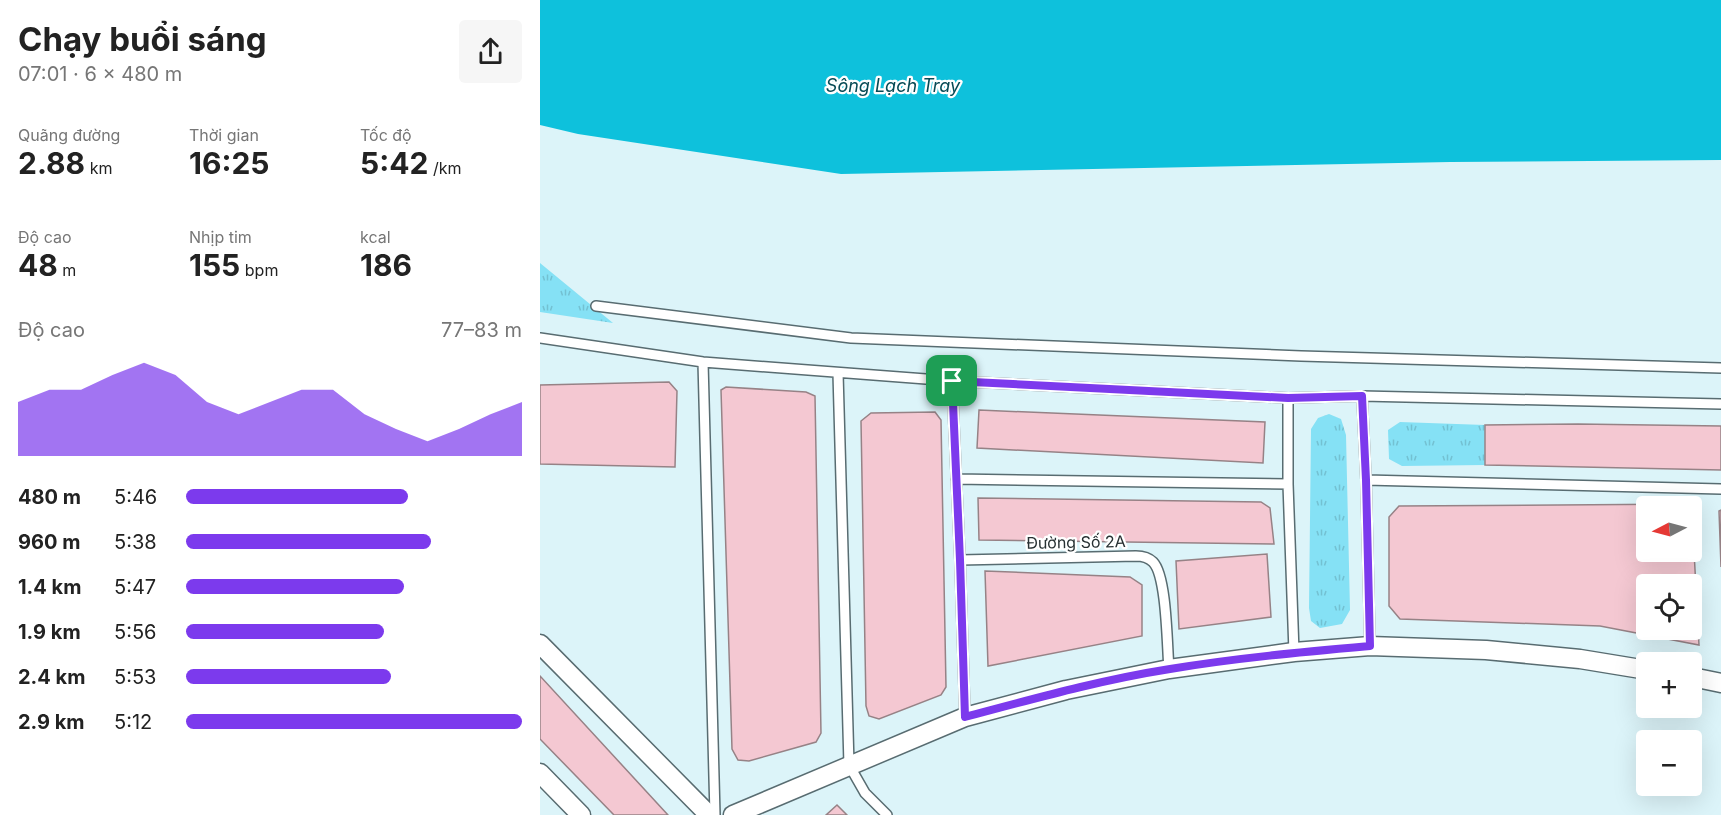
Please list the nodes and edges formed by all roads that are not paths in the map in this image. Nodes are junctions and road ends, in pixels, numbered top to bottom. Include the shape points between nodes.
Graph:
1 (596, 306) dead end
2 (540, 338) edge
3 (704, 362) junction
4 (1721, 368) edge
5 (838, 373) junction
6 (952, 381) junction
7 (1362, 396) junction
8 (1288, 398) junction
9 (1721, 405) edge
10 (956, 479) junction
11 (1366, 480) junction
12 (1288, 483) junction
13 (1721, 489) edge
14 (960, 560) junction
15 (540, 644) edge
16 (1370, 646) junction
17 (1294, 652) junction
18 (1636, 668) edge
19 (1169, 669) junction
20 (1702, 679) edge
21 (1721, 683) edge
22 (965, 717) junction
23 (849, 765) junction
24 (540, 773) edge
25 (581, 815) edge
26 (708, 815) edge
27 (716, 815) edge
28 (733, 815) edge
29 (887, 815) edge

1 - 4 lane via 851,338
2 - 3 lane
3 - 5 lane
3 - 27 lane
5 - 6 lane
5 - 23 lane
6 - 8 lane
6 - 10 lane
7 - 8 lane
7 - 9 lane
7 - 11 lane
8 - 12 lane
10 - 12 lane
10 - 14 lane
11 - 13 lane
11 - 16 lane
12 - 17 lane
14 - 19 lane, Đường Số 2A via 1146,557 1159,572
14 - 22 lane
15 - 26 street
16 - 17 street
16 - 18 street via 1486,650
17 - 19 street
19 - 22 street via 1066,690
20 - 21 street
22 - 23 street
23 - 28 street
23 - 29 lane via 866,793
24 - 25 street

